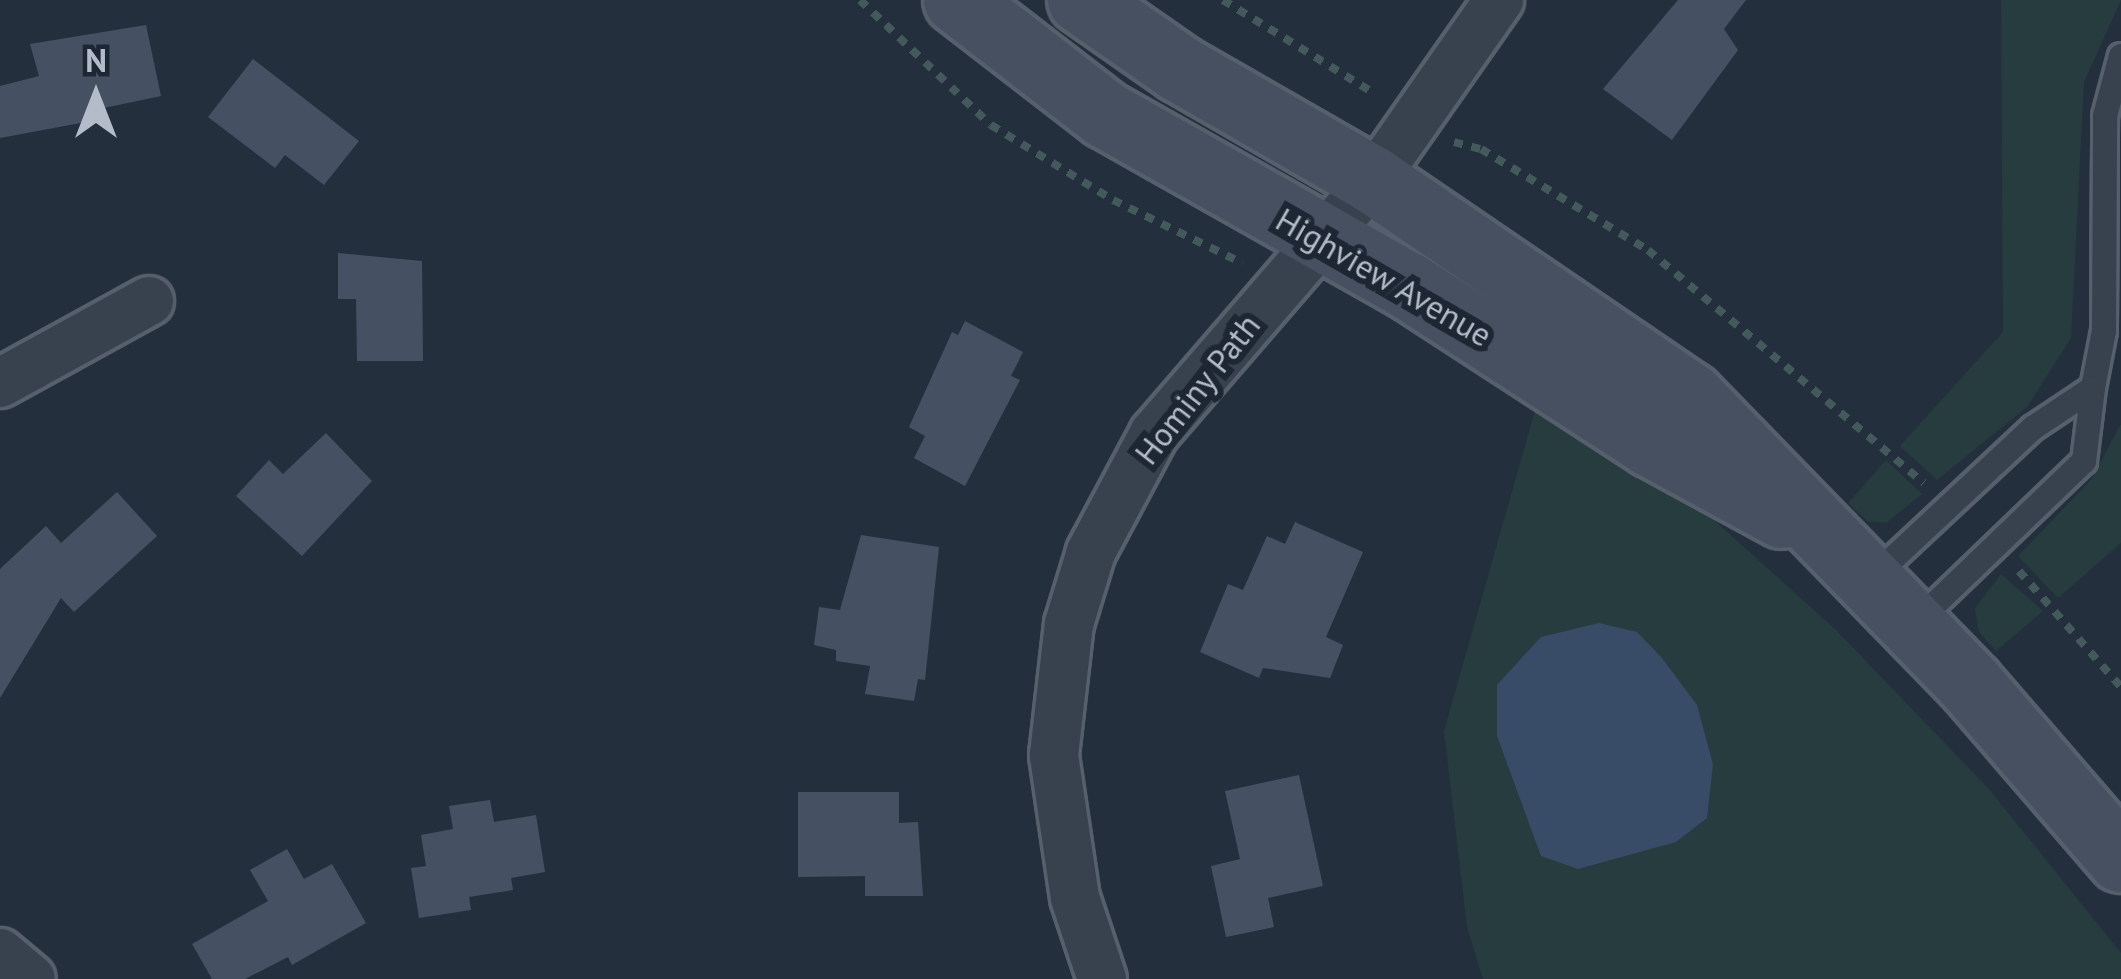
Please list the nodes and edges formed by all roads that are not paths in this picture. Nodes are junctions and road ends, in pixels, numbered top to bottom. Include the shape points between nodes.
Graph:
1 (957, 0) edge
2 (1081, 0) edge
3 (1499, 0) edge
4 (2121, 56) edge
5 (1373, 179) junction
6 (1321, 239) junction
7 (149, 301) dead end
8 (0, 382) edge
9 (2093, 388) junction
10 (1822, 536) junction
11 (1890, 605) junction
12 (2121, 859) edge
13 (0, 953) edge
14 (31, 979) edge
15 (1102, 979) edge

1 - 6 street, Highview Avenue via 1106,115
2 - 5 street, Highview Avenue via 1180,69
3 - 5 street, Hominy Path
4 - 9 lane via 2105,116 2104,331
5 - 6 street, Hominy Path
5 - 10 street, Highview Avenue via 1690,396
6 - 10 street, Highview Avenue via 1407,285 1652,444
6 - 15 street, Hominy Path via 1154,434 1091,552 1069,624 1055,734 1060,824
7 - 8 street
9 - 11 lane via 2033,428 1947,505
9 - 11 lane via 2084,461 1995,549
10 - 11 street, Highview Avenue
11 - 12 street, Highview Avenue
13 - 14 street

